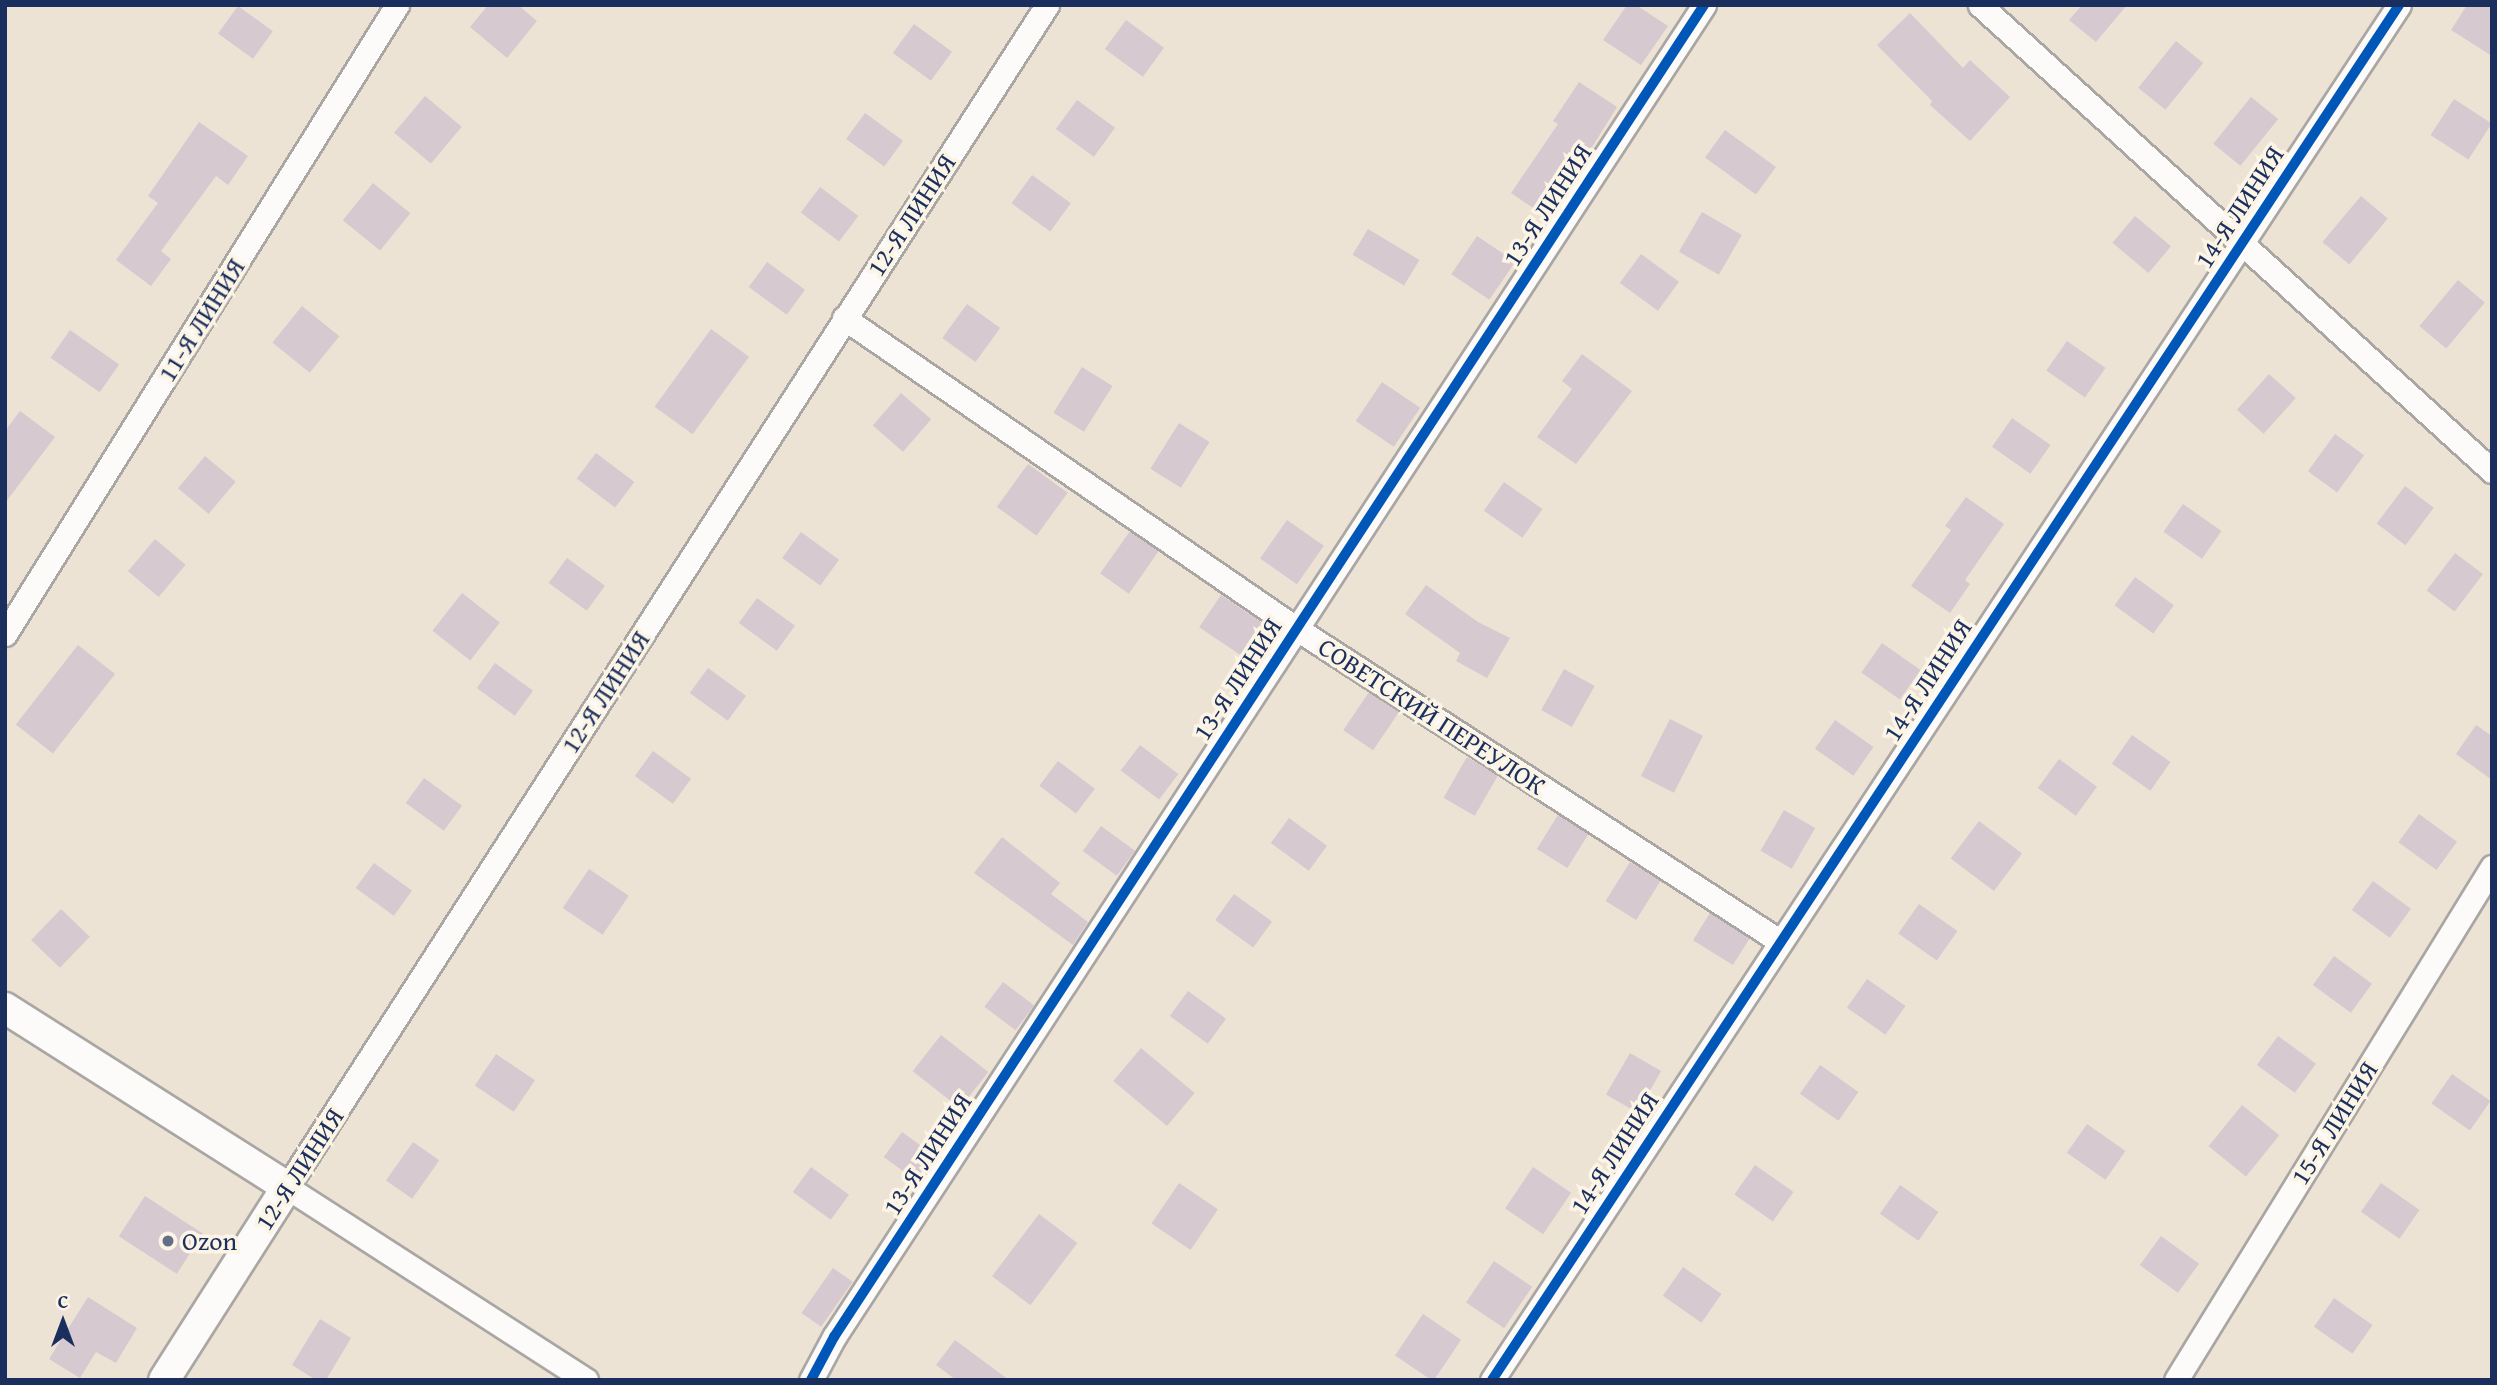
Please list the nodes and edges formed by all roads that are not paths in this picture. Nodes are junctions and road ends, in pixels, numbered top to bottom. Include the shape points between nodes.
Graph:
1 (397, 5) edge
2 (1047, 5) edge
3 (1704, 5) edge
4 (1980, 5) edge
5 (2399, 5) edge
6 (2242, 243) junction
7 (844, 318) junction
8 (2492, 471) edge
9 (1297, 629) junction
10 (5, 634) edge
11 (2492, 867) edge
12 (1781, 942) junction
13 (5, 1008) edge
14 (287, 1188) junction
15 (164, 1380) edge
16 (586, 1380) edge
17 (811, 1380) edge
18 (1492, 1380) edge
19 (2176, 1380) edge

1 - 10 street, 11-Я ЛИНИЯ
2 - 7 street, 12-Я ЛИНИЯ
3 - 9 street, 13-Я ЛИНИЯ
4 - 6 street
5 - 6 street, 14-Я ЛИНИЯ
6 - 8 street
6 - 12 street, 14-Я ЛИНИЯ
7 - 9 street, СОВЕТСКИЙ ПЕРЕУЛОК
7 - 14 street, 12-Я ЛИНИЯ
9 - 12 street, СОВЕТСКИЙ ПЕРЕУЛОК
9 - 17 street, 13-Я ЛИНИЯ via 842,1325
11 - 19 street, 15-Я ЛИНИЯ
12 - 18 street, 14-Я ЛИНИЯ
13 - 14 street
14 - 15 street, 12-Я ЛИНИЯ
14 - 16 street

